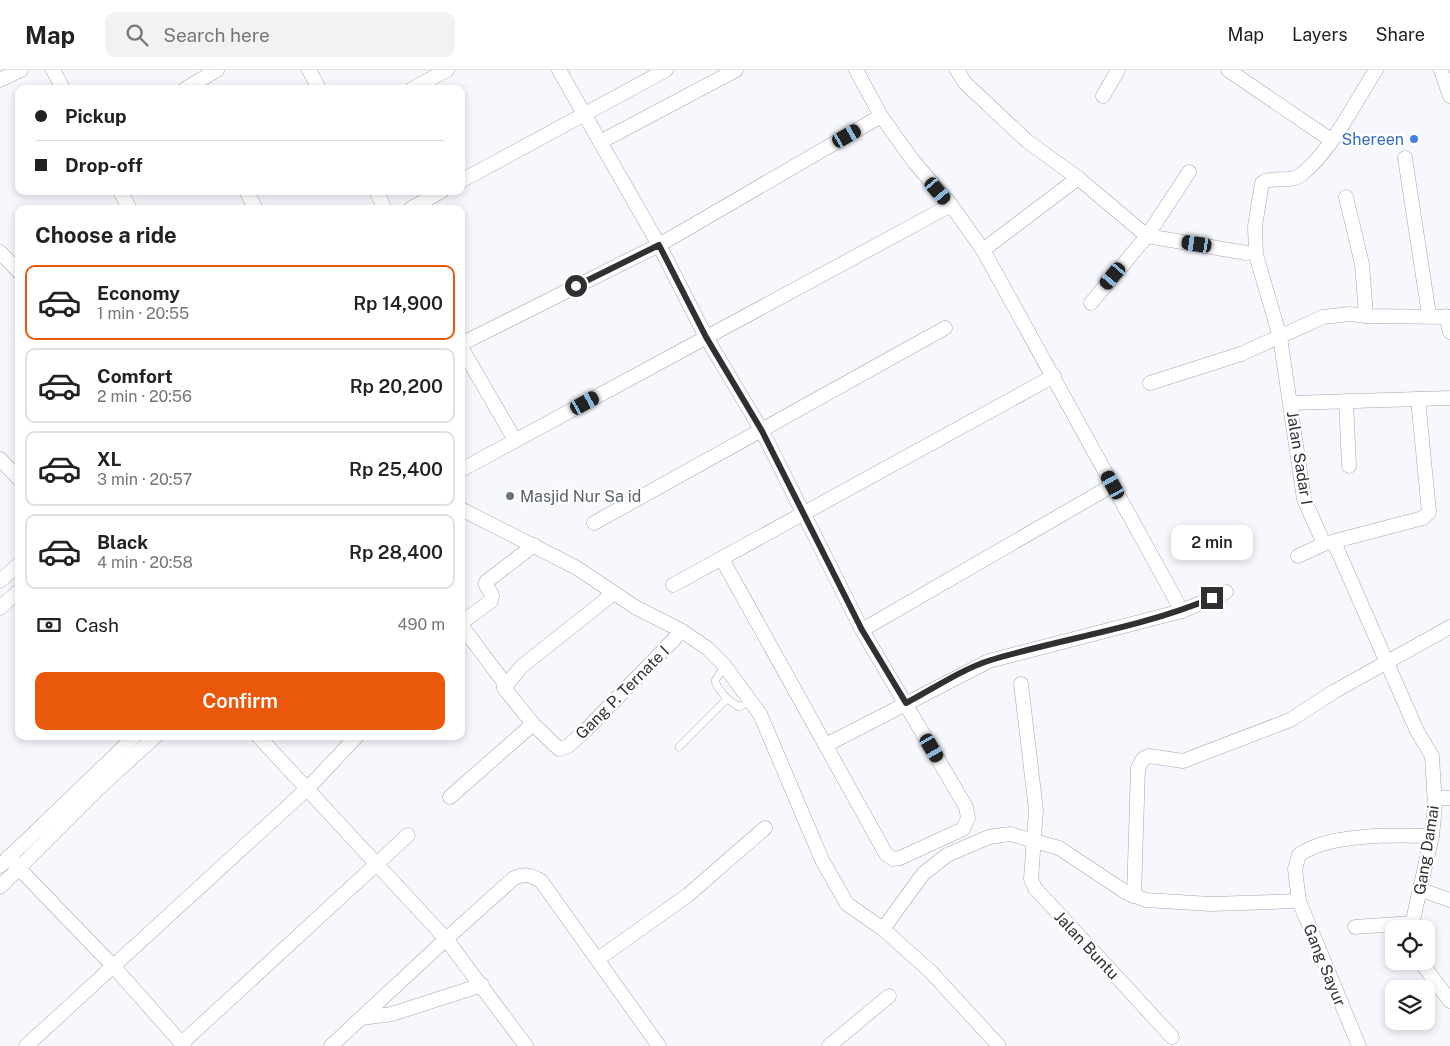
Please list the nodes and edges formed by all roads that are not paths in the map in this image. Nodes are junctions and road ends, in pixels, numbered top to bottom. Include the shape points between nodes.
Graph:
1 (21, 70) edge
2 (53, 70) edge
3 (217, 70) edge
4 (309, 70) edge
5 (447, 70) edge
6 (559, 70) edge
7 (666, 70) edge
8 (736, 70) edge
9 (856, 70) edge
10 (957, 70) edge
11 (1118, 70) edge
12 (1228, 70) edge
13 (1376, 70) edge
14 (1440, 70) edge
15 (0, 80) edge
16 (62, 85) edge
17 (191, 85) edge
18 (317, 85) edge
19 (419, 85) edge
20 (1102, 96) dead end
21 (1450, 96) edge
22 (882, 116) junction
23 (585, 117) junction
24 (598, 139) junction
25 (1331, 140) junction
26 (1405, 158) dead end
27 (1189, 172) dead end
28 (1078, 178) junction
29 (465, 179) edge
30 (435, 195) edge
31 (1346, 197) dead end
32 (417, 205) edge
33 (951, 205) junction
34 (1147, 236) junction
35 (659, 245) junction
36 (983, 250) junction
37 (0, 252) edge
38 (1246, 253) dead end
39 (15, 268) edge
40 (1091, 303) dead end
41 (1366, 316) junction
42 (1429, 316) junction
43 (1448, 317) edge
44 (945, 328) dead end
45 (1450, 332) edge
46 (706, 337) junction
47 (1280, 337) junction
48 (465, 344) edge
49 (465, 353) edge
50 (1054, 376) junction
51 (1150, 383) dead end
52 (1450, 398) edge
53 (1418, 399) junction
54 (1346, 401) junction
55 (1291, 403) junction
56 (762, 431) junction
57 (515, 440) junction
58 (0, 459) edge
59 (1349, 466) dead end
60 (468, 468) edge
61 (15, 474) edge
62 (1113, 485) junction
63 (465, 511) edge
64 (803, 512) junction
65 (594, 523) dead end
66 (1329, 543) junction
67 (534, 545) junction
68 (1298, 556) dead end
69 (722, 559) junction
70 (15, 568) edge
71 (0, 581) edge
72 (673, 585) dead end
73 (1226, 592) dead end
74 (614, 593) junction
75 (15, 595) edge
76 (0, 608) edge
77 (1182, 611) junction
78 (465, 621) edge
79 (1450, 627) edge
80 (465, 630) edge
81 (862, 630) junction
82 (682, 631) junction
83 (1387, 662) junction
84 (724, 665) junction
85 (1021, 684) dead end
86 (505, 687) junction
87 (727, 699) junction
88 (751, 701) junction
89 (906, 703) junction
90 (533, 724) junction
91 (131, 740) edge
92 (152, 740) edge
93 (262, 740) edge
94 (353, 740) edge
95 (826, 745) junction
96 (679, 747) dead end
97 (308, 788) junction
98 (450, 797) dead end
99 (1435, 798) junction
100 (1450, 798) edge
101 (765, 828) dead end
102 (408, 836) dead end
103 (1432, 836) junction
104 (1034, 840) junction
105 (4, 861) edge
106 (378, 866) junction
107 (20, 867) junction
108 (0, 887) edge
109 (1421, 890) junction
110 (1134, 896) junction
111 (1450, 900) edge
112 (1299, 901) junction
113 (1414, 920) edge
114 (1385, 926) edge
115 (1355, 927) dead end
116 (883, 929) junction
117 (446, 939) junction
118 (598, 959) junction
119 (114, 967) junction
120 (1427, 970) edge
121 (482, 984) junction
122 (889, 996) dead end
123 (1450, 1001) edge
124 (361, 1018) junction
125 (1172, 1037) dead end
126 (848, 1041) edge
127 (35, 1043) edge
128 (183, 1045) edge
129 (331, 1046) edge
130 (526, 1046) edge
131 (659, 1046) edge
132 (829, 1046) edge
133 (999, 1046) edge
134 (1359, 1046) edge

1 - 15 street
2 - 16 street
3 - 17 street
4 - 18 street
5 - 19 street
6 - 23 street
7 - 23 street
8 - 24 street
9 - 22 street
10 - 28 street via 965,83 1026,141
11 - 20 street
12 - 25 street
13 - 25 street
14 - 21 street
22 - 33 street via 914,162
22 - 35 street
23 - 24 street
23 - 29 street
24 - 35 street
25 - 47 street via 1301,175 1270,179 1260,188 1255,226 1256,255
26 - 42 street
27 - 34 street
28 - 34 street
28 - 36 street
30 - 32 street
31 - 41 street via 1362,264
33 - 36 street
33 - 46 street
34 - 38 street
34 - 40 street
35 - 46 street
35 - 48 street
36 - 50 street
37 - 39 street
41 - 42 street
41 - 47 street via 1323,317
42 - 43 street
43 - 45 street
44 - 56 street
46 - 56 street
46 - 57 street
47 - 51 street via 1241,354
47 - 55 street
49 - 57 street
50 - 62 street
50 - 64 street
52 - 53 street, Jalan Sadar I
53 - 54 street, Jalan Sadar I
53 - 66 street via 1429,512 1422,518
54 - 55 street, Jalan Sadar I
54 - 59 street
55 - 66 street, Jalan Sadar I via 1304,499
56 - 64 street
56 - 65 street
57 - 60 street
58 - 61 street
62 - 77 street
62 - 81 street
63 - 67 street
64 - 69 street
64 - 81 street
66 - 68 street
66 - 83 street, Jalan Sadar I
67 - 74 street
67 - 78 street via 486,582 491,601
69 - 72 street
69 - 95 street
70 - 71 street
73 - 77 street
74 - 82 street
74 - 86 street via 521,667
75 - 76 street
77 - 89 street via 989,661
79 - 83 street
80 - 86 street
81 - 89 street
82 - 84 street via 708,648
82 - 90 street, Gang P. Ternate I via 568,746 559,749
83 - 99 street, Gang Damai via 1417,731 1432,756
83 - 110 street via 1290,720 1240,741 1183,761 1150,756 1143,759 1138,768
84 - 87 lane via 715,681
84 - 88 street
85 - 104 street, Jalan Buntu via 1034,780
86 - 90 street
87 - 88 lane via 739,707
87 - 96 lane
88 - 116 street via 769,731 822,860 847,904
89 - 95 street
89 - 95 street via 966,807 968,818 963,829 893,859 886,854
90 - 98 street
91 - 105 street
92 - 107 street
93 - 97 street
94 - 97 street
97 - 106 street
97 - 119 street
99 - 100 street
99 - 103 street, Gang Damai
101 - 118 street via 688,895
102 - 106 street
103 - 109 street, Gang Damai
103 - 112 street, Gang Sayur via 1384,835 1321,844 1299,855 1295,869
104 - 110 street via 1059,848
104 - 116 street via 1010,834 989,837 947,855 923,874
104 - 125 street, Jalan Buntu via 1031,879 1034,888
105 - 107 street
106 - 117 street
106 - 128 street
107 - 108 street
107 - 119 street
109 - 111 street
109 - 113 street, Gang Damai
110 - 112 street via 1178,904
112 - 134 street, Gang Sayur
114 - 115 street
116 - 133 street via 931,972
117 - 118 street via 514,878 522,874 532,875 541,881
117 - 121 street
117 - 124 street
118 - 131 street
119 - 127 street
119 - 128 street
120 - 123 street
121 - 124 street via 392,1014
121 - 130 street
122 - 126 street
124 - 129 street
126 - 132 street

